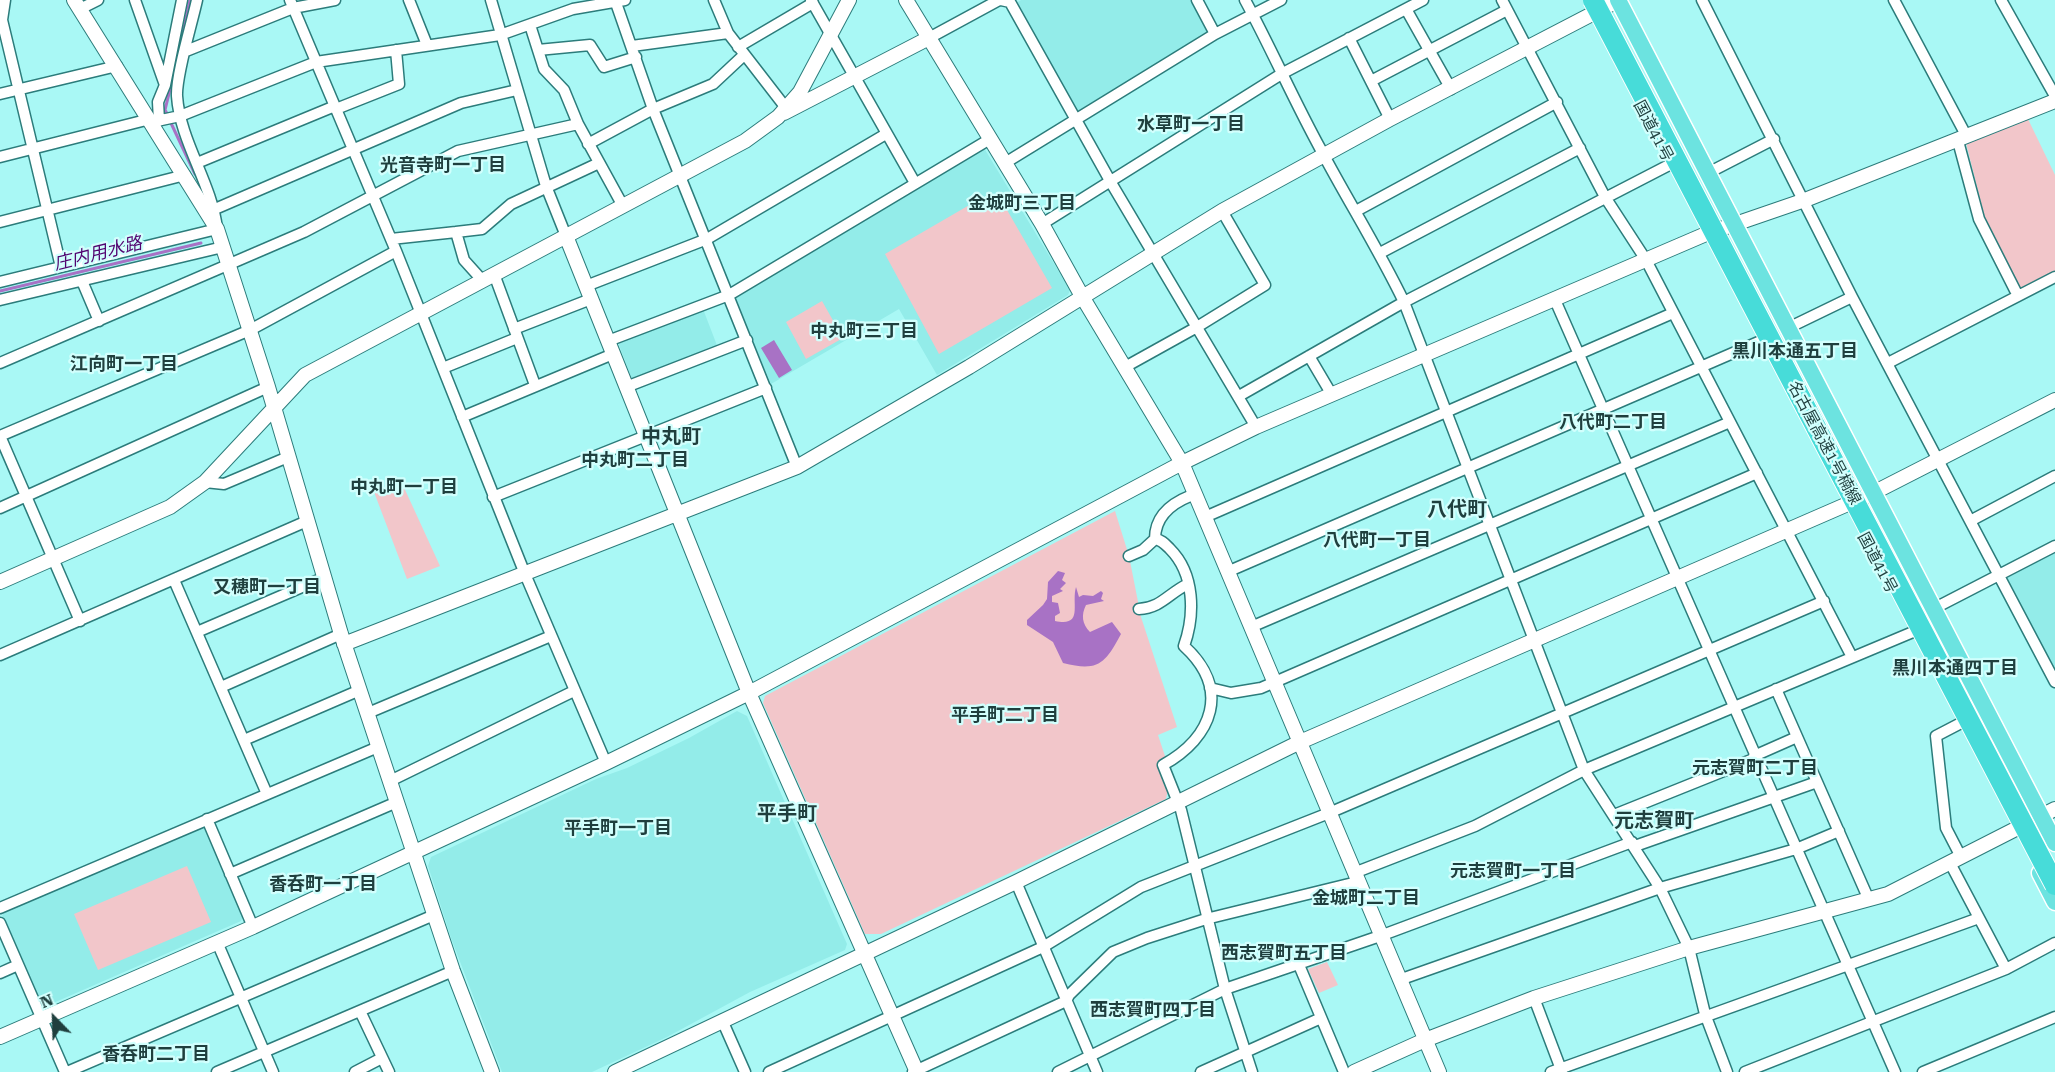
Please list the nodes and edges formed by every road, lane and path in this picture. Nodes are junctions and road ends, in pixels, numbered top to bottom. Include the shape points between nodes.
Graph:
1 (5, 0) edge
2 (98, 0) edge
3 (135, 0) edge
4 (182, 0) edge
5 (196, 0) edge
6 (335, 0) edge
7 (409, 0) edge
8 (491, 0) edge
9 (714, 0) edge
10 (849, 0) edge
11 (906, 0) edge
12 (1197, 0) edge
13 (1245, 0) edge
14 (1281, 0) edge
15 (1423, 0) edge
16 (1606, 0) edge
17 (1618, 0) edge
18 (1702, 0) edge
19 (1894, 0) edge
20 (2001, 0) edge
21 (619, 1) edge
22 (1006, 1) edge
23 (812, 2) edge
24 (77, 4) edge
25 (291, 4) edge
26 (1504, 5) edge
27 (1589, 5) edge
28 (1406, 9) junction
29 (1253, 15) junction
30 (530, 26) junction
31 (728, 33) junction
32 (1215, 34) junction
33 (500, 35) junction
34 (830, 37) junction
35 (929, 38) junction
36 (1349, 38) junction
37 (427, 45) junction
38 (1527, 48) junction
39 (396, 50) junction
40 (538, 50) junction
41 (1429, 50) junction
42 (186, 51) junction
43 (741, 51) junction
44 (634, 52) junction
45 (5, 57) edge
46 (316, 62) junction
47 (117, 66) junction
48 (1283, 73) junction
49 (854, 78) junction
50 (1371, 81) junction
51 (165, 85) junction
52 (1451, 89) junction
53 (18, 90) junction
54 (517, 90) junction
55 (0, 94) edge
56 (2055, 96) edge
57 (2055, 101) edge
58 (1557, 102) junction
59 (335, 108) junction
60 (653, 109) junction
61 (782, 112) junction
62 (177, 117) junction
63 (1076, 119) junction
64 (1390, 119) junction
65 (156, 121) junction
66 (578, 124) junction
67 (530, 134) junction
68 (886, 134) junction
69 (990, 139) junction
70 (1962, 139) junction
71 (1774, 140) junction
72 (588, 144) junction
73 (1580, 148) junction
74 (33, 149) junction
75 (353, 150) junction
76 (1324, 156) junction
77 (0, 157) edge
78 (197, 163) junction
79 (599, 163) junction
80 (1005, 163) junction
81 (1671, 164) junction
82 (1708, 173) junction
83 (184, 175) junction
84 (681, 175) junction
85 (1111, 182) junction
86 (915, 183) junction
87 (546, 186) junction
88 (373, 197) junction
89 (1605, 197) junction
90 (1805, 200) junction
91 (623, 206) junction
92 (215, 208) junction
93 (47, 210) junction
94 (1222, 211) junction
95 (1356, 211) junction
96 (0, 222) edge
97 (1042, 224) junction
98 (1735, 225) junction
99 (217, 229) junction
100 (456, 232) junction
101 (1706, 234) junction
102 (566, 236) junction
103 (707, 239) junction
104 (391, 240) junction
105 (223, 247) junction
106 (396, 251) junction
107 (1380, 253) junction
108 (1153, 254) junction
109 (1646, 260) junction
110 (229, 265) junction
111 (62, 267) junction
112 (488, 277) junction
113 (2055, 277) edge
114 (82, 281) junction
115 (0, 282) edge
116 (589, 292) junction
117 (729, 295) junction
118 (2018, 296) junction
119 (1852, 297) junction
120 (1083, 298) junction
121 (0, 300) edge
122 (1555, 300) junction
123 (1404, 302) junction
124 (420, 313) junction
125 (1673, 313) junction
126 (99, 321) junction
127 (1197, 327) junction
128 (1788, 328) junction
129 (249, 330) junction
130 (516, 333) junction
131 (608, 340) junction
132 (747, 340) junction
133 (1763, 340) junction
134 (1425, 353) junction
135 (613, 354) junction
136 (1580, 354) junction
137 (1309, 356) junction
138 (0, 363) edge
139 (1888, 363) junction
140 (1125, 367) junction
141 (1702, 367) junction
142 (443, 368) junction
143 (535, 385) junction
144 (268, 387) junction
145 (626, 387) junction
146 (766, 388) junction
147 (1332, 394) junction
148 (1239, 396) junction
149 (2055, 400) edge
150 (273, 408) junction
151 (1602, 411) junction
152 (1447, 412) junction
153 (462, 417) junction
154 (1730, 422) junction
155 (1256, 427) junction
156 (0, 436) edge
157 (645, 436) junction
158 (288, 457) junction
159 (1939, 460) junction
160 (1182, 463) junction
161 (1626, 465) junction
162 (797, 467) junction
163 (1468, 468) junction
164 (1757, 473) junction
165 (2055, 476) edge
166 (204, 482) junction
167 (1874, 493) junction
168 (26, 496) junction
169 (1190, 496) dead end
170 (493, 497) junction
171 (1846, 504) junction
172 (0, 508) edge
173 (676, 515) junction
174 (1205, 517) junction
175 (1650, 519) junction
176 (1972, 520) junction
177 (307, 521) junction
178 (1491, 526) junction
179 (1787, 531) junction
180 (1155, 539) junction
181 (2055, 546) edge
182 (1130, 556) dead end
183 (52, 560) junction
184 (1227, 572) junction
185 (525, 574) junction
186 (2000, 575) junction
187 (323, 578) junction
188 (1677, 578) junction
189 (1512, 579) junction
190 (174, 580) junction
191 (0, 582) edge
192 (1188, 584) junction
193 (1824, 601) junction
194 (1139, 609) dead end
195 (1933, 609) junction
196 (80, 621) junction
197 (1251, 627) junction
198 (197, 632) junction
199 (1913, 632) junction
200 (551, 636) junction
201 (1535, 638) junction
202 (343, 639) junction
203 (1709, 651) junction
204 (0, 655) edge
205 (1852, 657) junction
206 (2055, 682) edge
207 (1274, 683) junction
208 (221, 687) junction
209 (1210, 688) junction
210 (1776, 689) junction
211 (360, 690) junction
212 (574, 691) junction
213 (749, 693) junction
214 (1733, 707) junction
215 (1563, 713) junction
216 (368, 714) junction
217 (1961, 723) junction
218 (1797, 737) junction
219 (244, 740) junction
220 (1300, 742) junction
221 (378, 747) junction
222 (1755, 757) junction
223 (606, 763) junction
224 (1584, 770) junction
225 (390, 781) junction
226 (1817, 782) junction
227 (267, 794) junction
228 (1773, 799) junction
229 (397, 802) junction
230 (1178, 803) junction
231 (1329, 813) junction
232 (2048, 813) edge
233 (1614, 815) junction
234 (207, 819) junction
235 (2017, 829) junction
236 (1839, 831) junction
237 (2055, 843) edge
238 (1633, 844) junction
239 (1796, 849) junction
240 (415, 853) junction
241 (2055, 859) edge
242 (1955, 860) junction
243 (1194, 867) junction
244 (230, 874) junction
245 (1356, 877) junction
246 (1016, 882) junction
247 (2055, 885) edge
248 (1660, 888) junction
249 (1869, 900) junction
250 (2055, 902) edge
251 (0, 908) edge
252 (1823, 910) junction
253 (434, 915) junction
254 (1979, 918) junction
255 (1206, 919) junction
256 (0, 923) edge
257 (253, 927) junction
258 (1380, 936) junction
259 (217, 942) junction
260 (2055, 943) edge
261 (1043, 947) junction
262 (1689, 948) junction
263 (864, 953) junction
264 (18, 965) junction
265 (1299, 965) junction
266 (1848, 965) junction
267 (2006, 969) junction
268 (453, 971) junction
269 (0, 973) edge
270 (1400, 980) junction
271 (1225, 989) junction
272 (241, 997) junction
273 (1534, 998) junction
274 (1066, 1001) junction
275 (360, 1011) junction
276 (1706, 1014) junction
277 (892, 1016) junction
278 (2055, 1017) edge
279 (1321, 1018) junction
280 (41, 1019) junction
281 (722, 1020) junction
282 (1872, 1022) junction
283 (0, 1037) edge
284 (1425, 1040) junction
285 (264, 1052) junction
286 (1245, 1052) junction
287 (1090, 1057) junction
288 (382, 1058) junction
289 (1558, 1071) edge
290 (66, 1072) edge
291 (217, 1072) edge
292 (273, 1072) edge
293 (355, 1072) edge
294 (389, 1072) edge
295 (492, 1072) edge
296 (615, 1072) edge
297 (745, 1072) edge
298 (769, 1072) edge
299 (916, 1072) edge
300 (1058, 1072) edge
301 (1097, 1072) edge
302 (1201, 1072) edge
303 (1252, 1072) edge
304 (1344, 1072) edge
305 (1354, 1072) edge
306 (1438, 1072) edge
307 (1727, 1072) edge
308 (1745, 1072) edge
309 (1895, 1072) edge
310 (1923, 1072) edge

1 - 45 street
2 - 24 street
3 - 51 street
4 - 51 street
5 - 42 street
6 - 25 street
7 - 37 street
8 - 33 street
9 - 31 street
10 - 34 street
11 - 35 street
12 - 32 street
13 - 29 street
14 - 29 street
15 - 28 street
16 - 241 highway, 名古屋高速1号楠線
17 - 27 street
17 - 82 highway, 国道41号
18 - 71 street
19 - 70 street
20 - 56 street
21 - 30 street via 573,9
21 - 44 street
22 - 35 street
22 - 63 street
23 - 34 street
23 - 43 street
24 - 47 street
25 - 42 street
25 - 46 street
26 - 38 street
26 - 41 street
27 - 38 street
27 - 81 highway, 国道41号
27 - 247 highway, 名古屋高速1号楠線, bridge
28 - 36 street
28 - 41 street
29 - 32 street
29 - 48 street
30 - 33 street
30 - 40 street
31 - 43 street
31 - 44 street
32 - 63 street
33 - 37 street
33 - 54 street
34 - 49 street
34 - 61 street via 811,75
35 - 49 street
35 - 69 street
36 - 48 street
36 - 50 street
37 - 39 street
38 - 52 street
38 - 58 street
39 - 46 street
39 - 59 street via 399,84
40 - 44 street via 590,45 604,67
40 - 66 street via 544,69 564,90
41 - 50 street
41 - 52 street
42 - 62 street via 177,93
43 - 60 street via 713,84
43 - 61 street via 763,76
44 - 60 street
45 - 53 street
46 - 59 street
46 - 62 street
47 - 53 street
47 - 65 street
48 - 76 street
48 - 85 street
49 - 61 street
49 - 68 street
50 - 64 street
51 - 65 street
52 - 64 street
53 - 55 street
53 - 74 street
54 - 67 street
54 - 75 street via 461,104
57 - 70 street
58 - 73 street
58 - 95 street
59 - 75 street
59 - 78 street
60 - 72 street
60 - 84 street
61 - 84 street via 745,141
62 - 65 street
62 - 78 street
63 - 80 street
63 - 85 street
64 - 76 street
65 - 74 street
65 - 83 street
66 - 67 street
66 - 72 street
67 - 87 street
67 - 88 street via 458,151
68 - 86 street
68 - 103 street
69 - 80 street
69 - 86 street
70 - 90 street
70 - 118 street via 1979,219
71 - 82 street
71 - 90 street
72 - 79 street
73 - 89 street
73 - 107 street
74 - 77 street
74 - 93 street
75 - 88 street
75 - 92 street
76 - 94 street
76 - 95 street
78 - 92 street
79 - 87 street
79 - 91 street
80 - 97 street
81 - 89 street
81 - 101 highway, 国道41号
82 - 98 highway, 国道41号
83 - 93 street
83 - 99 street
84 - 91 street
84 - 103 street
85 - 97 street
85 - 108 street
86 - 117 street
87 - 100 street via 511,204 482,229
87 - 102 street
88 - 104 street
88 - 110 street
89 - 109 street
89 - 123 street
90 - 98 street
90 - 119 street
91 - 102 street
92 - 99 street
93 - 96 street
93 - 111 street
94 - 108 street
94 - 127 street via 1265,285
95 - 107 street
97 - 120 street
98 - 101 street
98 - 128 highway, 国道41号
99 - 105 street
99 - 111 street
100 - 104 street
100 - 112 street via 465,260
101 - 109 street
101 - 133 highway, 国道41号
102 - 112 street
102 - 116 street
103 - 116 street
103 - 117 street
104 - 106 street
105 - 110 street
105 - 114 street
106 - 124 street
106 - 129 street
107 - 123 street
108 - 120 street
108 - 127 street
109 - 122 street
109 - 125 street
110 - 126 street
110 - 129 street
111 - 115 street
112 - 124 street
112 - 130 street
113 - 118 street
114 - 121 street
114 - 126 street
116 - 130 street
116 - 131 street
117 - 131 street
117 - 132 street
118 - 139 street
119 - 128 street
119 - 139 street
120 - 140 street
120 - 162 street
122 - 134 street
122 - 136 street
123 - 134 street
123 - 137 street
124 - 142 street
124 - 150 street via 305,375
125 - 136 street
125 - 141 street
126 - 138 street
127 - 140 street
127 - 148 street
128 - 167 highway, 国道41号
129 - 144 street
129 - 156 street
130 - 142 street
130 - 143 street
131 - 135 street
132 - 145 street
132 - 146 street
133 - 141 street
133 - 171 highway, 国道41号
134 - 147 street
134 - 152 street
135 - 143 street
135 - 145 street
136 - 151 street
136 - 152 street
137 - 147 street
137 - 148 street
139 - 159 street
140 - 160 street
141 - 151 street
141 - 154 street
142 - 153 street
143 - 153 street
144 - 150 street
144 - 168 street
145 - 157 street
146 - 157 street
146 - 162 street
147 - 155 street
148 - 155 street
149 - 159 street
150 - 158 street
150 - 166 street
151 - 161 street
151 - 163 street
152 - 163 street
152 - 174 street
153 - 170 street
154 - 161 street
154 - 164 street
155 - 160 street
156 - 168 street
157 - 170 street
157 - 173 street
158 - 166 street via 224,484
158 - 177 street
159 - 167 street
159 - 176 street
160 - 174 street
160 - 213 street
161 - 175 street
161 - 178 street
162 - 173 street
163 - 178 street
163 - 184 street
164 - 175 street
164 - 179 street
165 - 176 street
166 - 183 street via 170,507
167 - 171 street
167 - 195 highway, 国道41号
168 - 172 street
168 - 183 street
169 - 180 street via 1162,515 1155,528
170 - 185 street
171 - 179 street
171 - 199 highway, 国道41号
173 - 185 street
173 - 213 street
174 - 184 street
175 - 188 street
175 - 189 street
176 - 186 street
177 - 187 street
177 - 190 street
178 - 189 street
178 - 197 street
179 - 188 street
179 - 193 street
180 - 182 street
180 - 192 street via 1173,552
181 - 186 street
183 - 191 street
183 - 196 street
184 - 197 street
185 - 200 street
185 - 202 street
186 - 195 street
186 - 206 street
187 - 198 street
187 - 202 street
188 - 201 street
188 - 203 street
189 - 201 street
189 - 207 street
190 - 196 street
190 - 198 street
192 - 194 street via 1174,590 1162,604
192 - 209 street via 1191,619 1184,646 1203,667
193 - 203 street
193 - 205 street
195 - 232 highway, 国道41号
196 - 204 street
197 - 207 street
198 - 208 street
199 - 205 street
199 - 217 highway, 国道41号
200 - 212 street
200 - 216 street
201 - 215 street
201 - 220 street
202 - 208 street
202 - 211 street
203 - 214 street
203 - 215 street
205 - 210 street
207 - 209 street via 1243,693
207 - 220 street
208 - 219 street
209 - 230 street via 1209,717 1204,730 1187,750 1163,765
210 - 214 street
210 - 218 street
211 - 216 street
211 - 219 street
212 - 223 street
212 - 225 street
213 - 223 street
213 - 263 street
214 - 222 street
214 - 224 street
215 - 224 street
215 - 231 street
216 - 221 street
217 - 235 highway, 国道41号
217 - 242 street via 1936,736 1946,828
218 - 222 street
218 - 226 street
219 - 227 street
220 - 230 street
220 - 231 street
221 - 225 street
221 - 227 street
222 - 228 street
222 - 233 street
223 - 240 street
224 - 233 street
224 - 245 street via 1474,826
225 - 229 street
226 - 228 street
226 - 236 street
227 - 234 street
228 - 238 street
228 - 239 street
229 - 240 street
229 - 244 street
230 - 243 street
230 - 246 street
231 - 243 street
231 - 245 street
232 - 235 street
232 - 237 highway, 国道41号
233 - 238 street
234 - 244 street
234 - 251 street
235 - 242 street
235 - 250 highway, 国道41号
236 - 239 street
236 - 249 street
238 - 248 street
238 - 258 street
239 - 248 street
239 - 252 street
240 - 253 street
240 - 257 street
242 - 249 street
242 - 254 street
243 - 255 street
243 - 261 street via 1141,887
244 - 257 street
245 - 255 street
245 - 258 street
246 - 261 street
246 - 263 street
248 - 262 street
248 - 270 street
249 - 252 street
252 - 262 street
252 - 266 street
253 - 268 street
253 - 272 street
254 - 266 street
254 - 267 street
255 - 271 street
255 - 274 street via 1113,952
256 - 264 street
257 - 259 street
258 - 265 street
258 - 270 street
259 - 272 street
259 - 280 street
260 - 267 street
261 - 274 street
261 - 277 street
262 - 273 street
262 - 276 street
263 - 277 street
263 - 281 street
264 - 269 street
264 - 280 street
265 - 271 street
265 - 279 street
266 - 276 street
266 - 282 street
267 - 282 street
268 - 275 street
268 - 295 street
270 - 284 street
271 - 286 street
271 - 287 street
272 - 285 street
272 - 290 street
273 - 284 street
273 - 289 street
274 - 287 street
274 - 299 street
275 - 285 street
275 - 288 street
276 - 289 street
276 - 307 street
277 - 298 street
277 - 299 street
278 - 310 street
279 - 286 street
279 - 304 street
280 - 283 street
280 - 290 street
281 - 296 street
281 - 297 street
282 - 308 street
282 - 309 street
284 - 305 street
284 - 306 street
285 - 291 street
285 - 292 street
286 - 302 street
286 - 303 street
287 - 300 street
287 - 301 street
288 - 293 street
288 - 294 street

